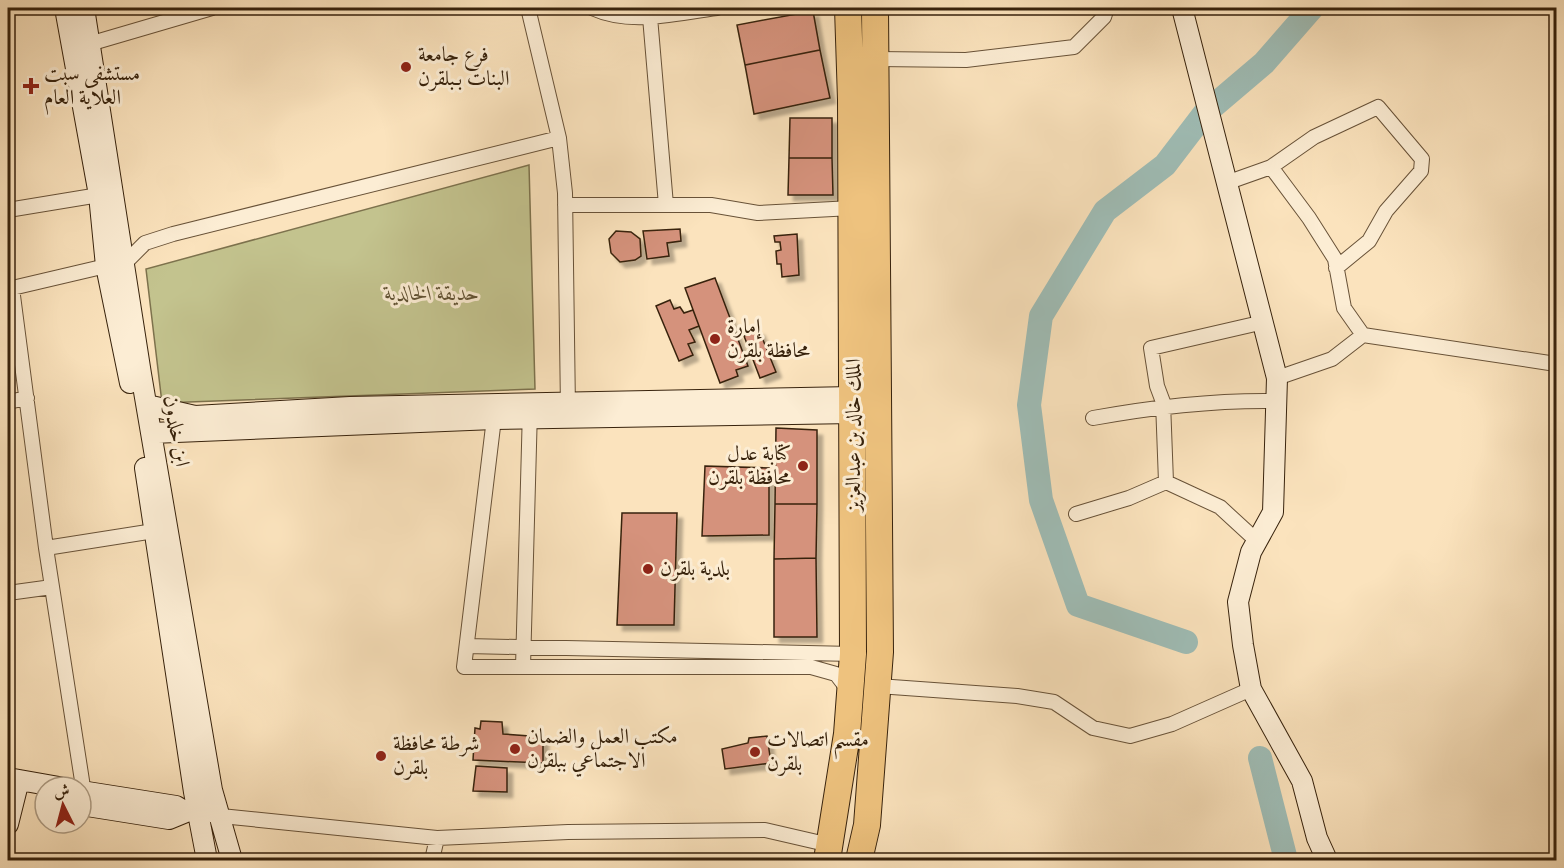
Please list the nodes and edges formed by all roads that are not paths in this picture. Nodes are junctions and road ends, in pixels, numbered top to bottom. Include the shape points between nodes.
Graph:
1 (65, 8) edge
2 (84, 8) edge
3 (212, 8) edge
4 (528, 8) edge
5 (592, 8) edge
6 (717, 8) edge
7 (848, 8) edge
8 (874, 8) edge
9 (1107, 8) edge
10 (1182, 8) edge
11 (650, 17) junction
12 (89, 44) junction
13 (876, 59) junction
14 (560, 138) junction
15 (1271, 167) junction
16 (1226, 183) junction
17 (99, 195) junction
18 (565, 205) junction
19 (666, 205) junction
20 (852, 208) junction
21 (8, 210) edge
22 (115, 265) junction
23 (1336, 268) junction
24 (10, 289) edge
25 (1264, 322) junction
26 (1363, 335) junction
27 (1557, 364) edge
28 (1277, 378) junction
29 (27, 398) junction
30 (1276, 401) junction
31 (8, 402) edge
32 (147, 405) junction
33 (853, 405) junction
34 (1163, 408) junction
35 (568, 411) junction
36 (494, 412) junction
37 (530, 412) junction
38 (1093, 418) dead end
39 (152, 433) junction
40 (1166, 482) junction
41 (1076, 514) dead end
42 (154, 531) junction
43 (1257, 541) junction
44 (46, 548) junction
45 (52, 587) junction
46 (8, 593) edge
47 (467, 646) junction
48 (524, 646) junction
49 (853, 654) junction
50 (524, 667) junction
51 (878, 686) junction
52 (1251, 689) junction
53 (850, 692) junction
54 (80, 775) edge
55 (13, 786) edge
56 (33, 786) edge
57 (33, 794) edge
58 (93, 799) edge
59 (192, 813) junction
60 (219, 815) junction
61 (8, 824) edge
62 (437, 838) junction
63 (828, 853) edge
64 (207, 861) edge
65 (232, 861) edge
66 (432, 861) edge
67 (859, 861) edge
68 (1327, 861) edge

1 - 17 street, ابن خلدون
2 - 12 street, ابن خلدون
3 - 12 street
4 - 14 street
5 - 11 street via 618,16
6 - 11 street
7 - 20 highway, الملك خالد بن عبدالعزيز
8 - 13 highway, الملك خالد بن عبدالعزيز
9 - 13 street via 1104,17 1074,46 966,60
10 - 16 street
11 - 19 street
12 - 22 street, ابن خلدون
13 - 51 highway, الملك خالد بن عبدالعزيز
14 - 18 street
14 - 22 street via 172,234 145,243
15 - 16 street
15 - 23 street via 1309,218
15 - 23 street via 1321,133 1378,107 1422,159 1421,171 1386,211 1369,241
16 - 25 street
17 - 21 street
17 - 22 street, ابن خلدون
18 - 19 street
18 - 35 street
19 - 20 street via 758,213
20 - 33 highway, الملك خالد بن عبدالعزيز
22 - 24 street
22 - 32 street, ابن خلدون
22 - 42 street, ابن خلدون
23 - 26 street via 1344,308
24 - 29 street
25 - 28 street
25 - 34 street via 1151,348
26 - 27 street
26 - 28 street via 1332,359
28 - 30 street
29 - 31 street
29 - 44 street
30 - 34 street
30 - 43 street via 1273,512
32 - 36 street via 195,416 350,407
32 - 39 street, ابن خلدون
33 - 35 street
33 - 49 highway, الملك خالد بن عبدالعزيز
34 - 38 street
34 - 40 street
35 - 37 street
36 - 37 street
36 - 39 street
36 - 47 street
37 - 48 street
39 - 60 street, ابن خلدون
40 - 41 street
40 - 43 street via 1220,507
42 - 44 street
42 - 59 street, ابن خلدون
43 - 52 street via 1238,602
44 - 45 street
45 - 46 street
45 - 54 street
47 - 48 street
47 - 50 street via 464,667
48 - 49 street
48 - 50 street
49 - 53 highway, الملك خالد بن عبدالعزيز
50 - 53 street via 811,668 836,674
51 - 52 street via 1054,702 1093,728 1130,736 1172,724
51 - 67 highway, الملك خالد بن عبدالعزيز via 867,825
52 - 68 street via 1302,781
53 - 63 highway, الملك خالد بن عبدالعزيز
55 - 56 street
55 - 57 street
55 - 61 street
58 - 59 street via 176,806
59 - 60 street
59 - 64 street, ابن خلدون
60 - 62 street
60 - 65 street, ابن خلدون
62 - 63 street via 765,830
62 - 66 street

